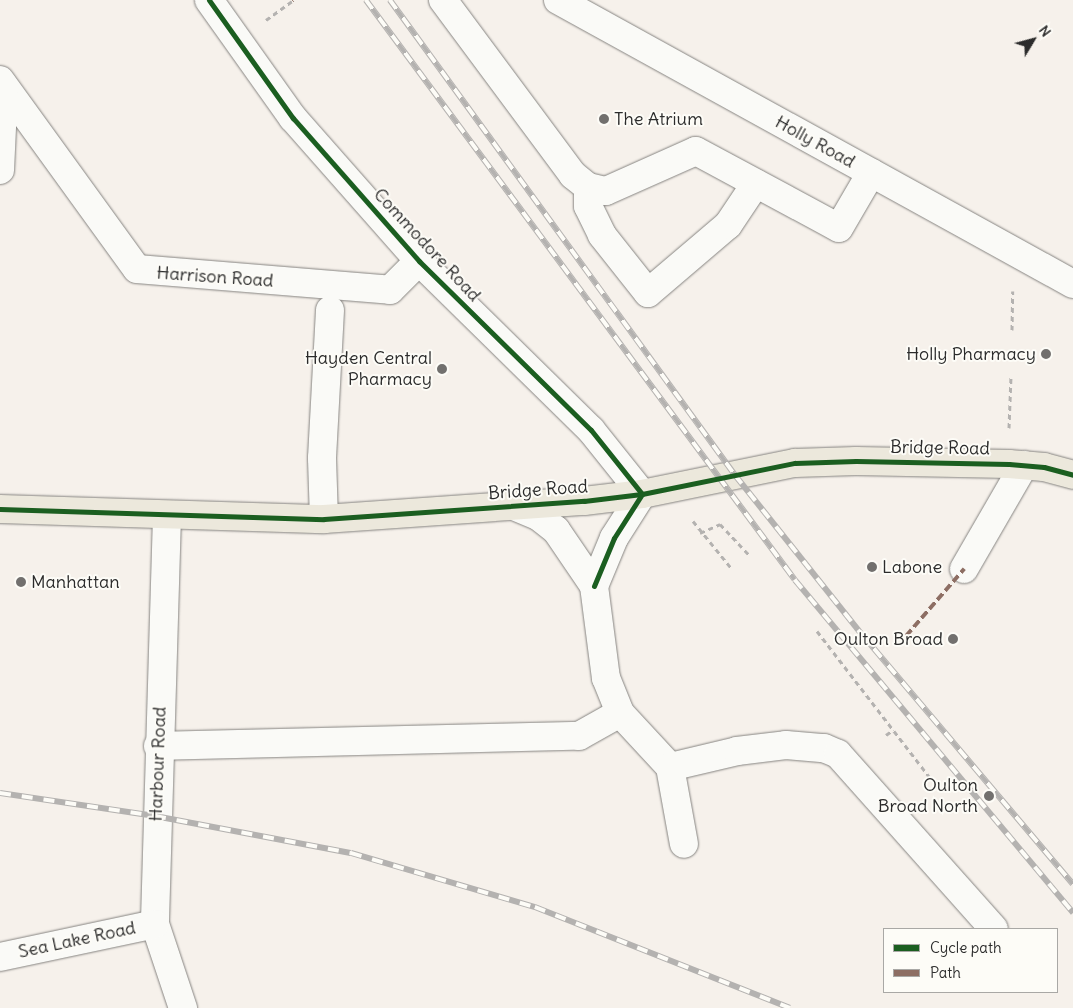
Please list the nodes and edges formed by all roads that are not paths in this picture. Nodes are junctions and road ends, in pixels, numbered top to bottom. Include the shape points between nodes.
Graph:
1 (209, 0) edge
2 (443, 0) edge
3 (558, 0) edge
4 (2, 83) edge
5 (0, 170) edge
6 (871, 173) junction
7 (756, 183) junction
8 (588, 187) junction
9 (419, 262) junction
10 (1073, 284) edge
11 (330, 310) dead end
12 (1073, 462) edge
13 (1026, 465) junction
14 (1073, 475) edge
15 (642, 494) junction
16 (514, 506) junction
17 (0, 509) edge
18 (167, 516) junction
19 (324, 519) junction
20 (964, 569) dead end
21 (594, 586) junction
22 (620, 713) junction
23 (158, 746) junction
24 (670, 767) junction
25 (684, 844) dead end
26 (155, 924) junction
27 (993, 928) edge
28 (0, 957) edge
29 (179, 1006) edge

1 - 9 street, Commodore Road via 293,118
2 - 8 street via 573,176
3 - 6 street, Holly Road
4 - 5 street, Harrison Road
4 - 9 street, Harrison Road via 136,269 390,290
6 - 7 street via 840,228
6 - 10 street, Holly Road
7 - 8 street via 696,151 606,191
7 - 8 street via 728,225 648,293 602,235 588,206
9 - 15 street, Commodore Road via 591,430
11 - 19 street via 322,458
12 - 13 highway, Bridge Road
13 - 14 highway, Bridge Road
13 - 15 highway, Bridge Road via 928,460 795,463
13 - 20 street
15 - 16 highway, Bridge Road
15 - 21 street via 614,538
16 - 19 highway, Bridge Road
16 - 21 street via 538,516 556,530 571,547
17 - 18 highway, Bridge Road
18 - 19 highway, Bridge Road
18 - 23 street, Harbour Road
21 - 22 street via 606,678
22 - 23 street via 579,736
22 - 24 street
23 - 26 street, Harbour Road
24 - 25 street
24 - 27 street via 737,751 804,745 838,754
26 - 28 street, Sea Lake Road
26 - 29 street, Harbour Road

